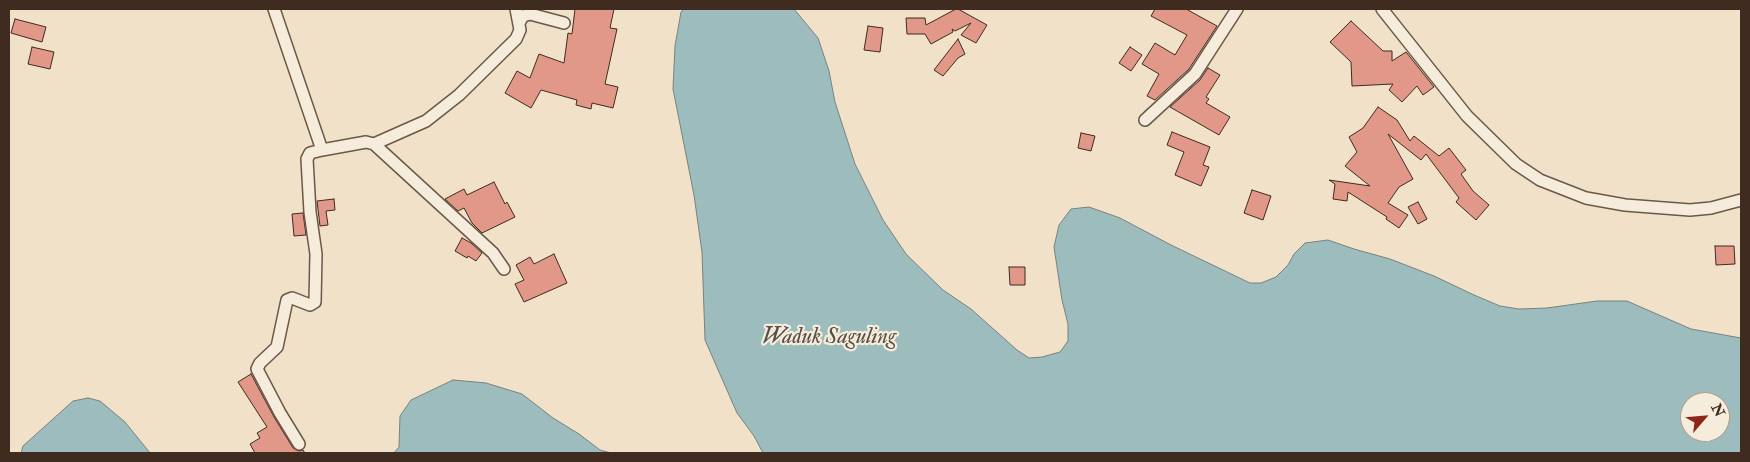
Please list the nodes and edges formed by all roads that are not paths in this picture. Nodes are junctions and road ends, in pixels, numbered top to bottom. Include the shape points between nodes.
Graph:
1 (274, 9) edge
2 (516, 9) edge
3 (1237, 9) edge
4 (1382, 9) edge
5 (519, 23) junction
6 (564, 23) dead end
7 (1145, 120) dead end
8 (374, 144) junction
9 (322, 150) junction
10 (1741, 200) edge
11 (504, 269) dead end
12 (299, 444) dead end

1 - 9 street
2 - 5 street
3 - 7 street via 1195,74
4 - 10 street via 1467,116 1516,164 1540,180 1586,198 1625,205 1690,210
5 - 6 street via 523,16 530,14
5 - 8 street via 516,39 459,95 426,121
8 - 9 street via 366,142
8 - 11 street via 493,253
9 - 12 street via 310,153 308,159 316,254 315,302 310,305 292,298 287,300 277,347 257,369

